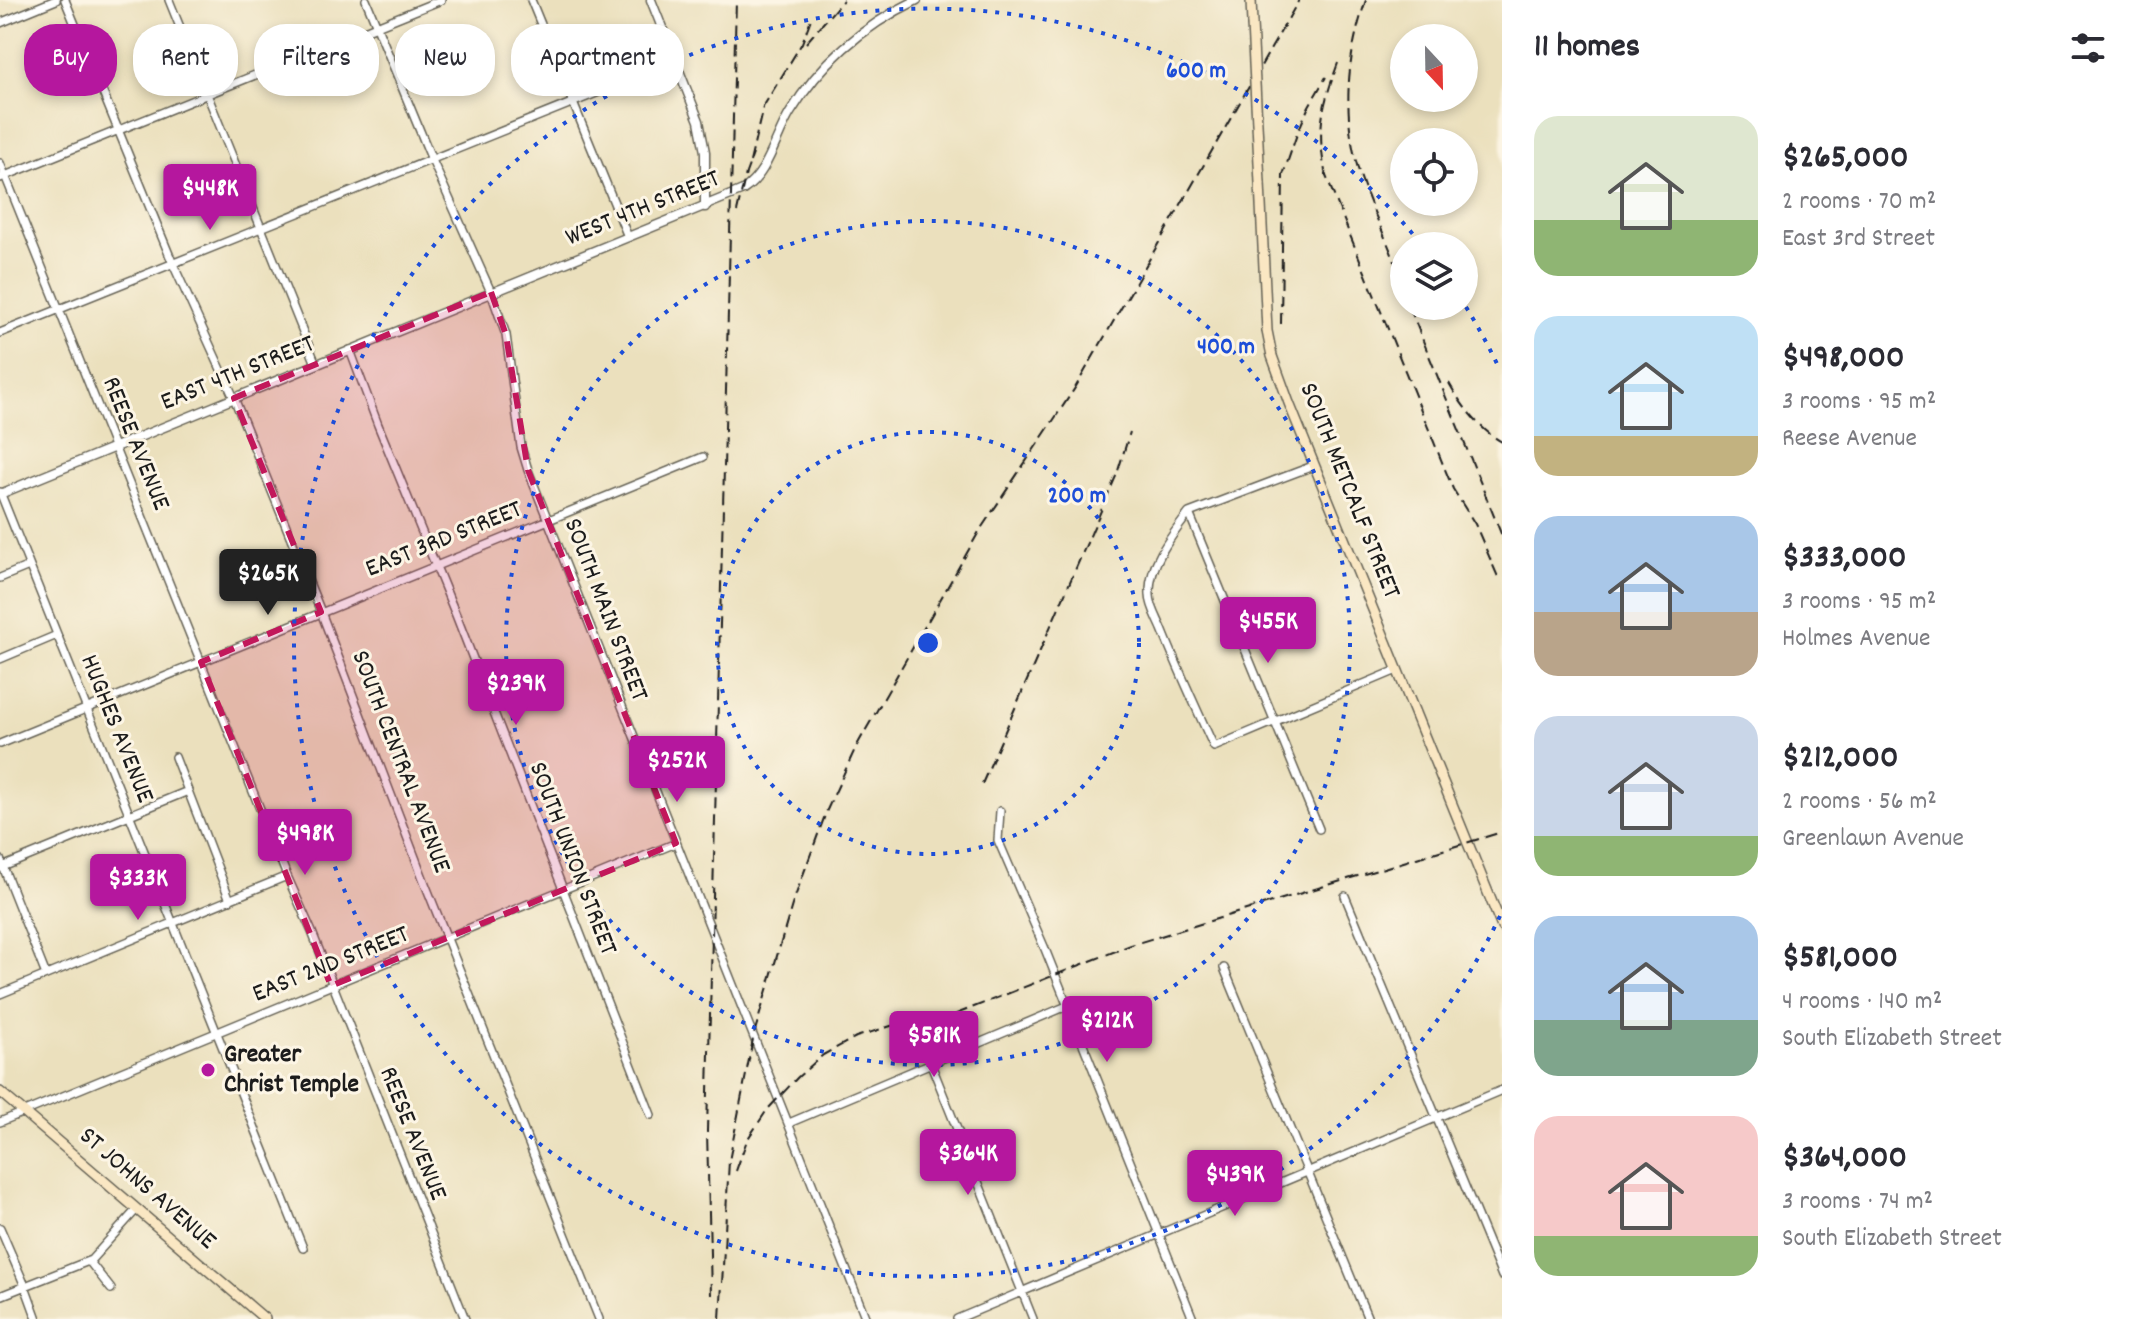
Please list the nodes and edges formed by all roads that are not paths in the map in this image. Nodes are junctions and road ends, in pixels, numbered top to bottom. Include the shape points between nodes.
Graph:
1 (56, 0) edge
2 (65, 0) edge
3 (169, 0) edge
4 (366, 0) edge
5 (441, 0) edge
6 (531, 0) edge
7 (651, 0) edge
8 (917, 0) edge
9 (1251, 0) edge
10 (0, 23) edge
11 (179, 24) edge
12 (376, 24) edge
13 (379, 24) edge
14 (661, 24) edge
15 (379, 32) edge
16 (684, 81) edge
17 (202, 96) edge
18 (208, 96) edge
19 (587, 96) edge
20 (574, 101) junction
21 (118, 131) junction
22 (432, 160) junction
23 (0, 163) edge
24 (2, 177) edge
25 (705, 207) junction
26 (262, 228) junction
27 (628, 237) junction
28 (173, 264) junction
29 (491, 292) junction
30 (59, 310) junction
31 (0, 333) edge
32 (350, 350) junction
33 (316, 364) junction
34 (234, 398) junction
35 (115, 447) junction
36 (703, 457) dead end
37 (1313, 466) junction
38 (0, 493) edge
39 (1189, 513) junction
40 (548, 519) junction
41 (436, 565) junction
42 (29, 566) junction
43 (0, 578) edge
44 (321, 612) junction
45 (57, 635) junction
46 (0, 659) edge
47 (201, 662) junction
48 (1397, 670) junction
49 (86, 709) junction
50 (1275, 722) junction
51 (0, 744) edge
52 (175, 757) dead end
53 (188, 791) junction
54 (1000, 811) dead end
55 (130, 815) junction
56 (1319, 829) dead end
57 (676, 843) junction
58 (1, 865) edge
59 (287, 876) junction
60 (562, 891) junction
61 (1345, 896) dead end
62 (230, 900) junction
63 (174, 924) junction
64 (1502, 927) edge
65 (447, 939) junction
66 (1224, 968) dead end
67 (46, 975) junction
68 (331, 986) junction
69 (0, 994) edge
70 (1067, 1006) junction
71 (216, 1033) junction
72 (931, 1064) junction
73 (1502, 1090) edge
74 (0, 1092) edge
75 (25, 1112) junction
76 (651, 1115) dead end
77 (1437, 1117) junction
78 (0, 1122) edge
79 (789, 1123) junction
80 (1308, 1171) junction
81 (136, 1210) junction
82 (0, 1228) edge
83 (1158, 1234) junction
84 (303, 1248) dead end
85 (89, 1261) junction
86 (1502, 1276) edge
87 (25, 1286) junction
88 (111, 1289) dead end
89 (1022, 1291) junction
90 (0, 1296) edge
91 (37, 1319) edge
92 (265, 1319) edge
93 (465, 1319) edge
94 (599, 1319) edge
95 (866, 1319) edge
96 (957, 1319) edge
97 (1033, 1319) edge
98 (1193, 1319) edge
99 (1368, 1319) edge

1 - 10 street
2 - 21 street, SOUTH CENTRAL AVENUE
3 - 11 street
4 - 12 street, SOUTH MAIN STREET
5 - 13 street
6 - 20 street
7 - 14 street
8 - 25 street, WEST 4TH STREET via 868,28 838,53 791,111 757,179
9 - 37 main road, SOUTH METCALF STREET, bridge via 1270,344
15 - 22 street, SOUTH MAIN STREET
16 - 25 street via 703,140
17 - 21 street
18 - 26 street
19 - 20 street
20 - 22 street
20 - 27 street
21 - 24 street
21 - 28 street, SOUTH CENTRAL AVENUE
22 - 26 street
22 - 29 street, SOUTH MAIN STREET
23 - 24 street, REESE AVENUE
24 - 30 street, REESE AVENUE
25 - 27 street, WEST 4TH STREET
26 - 28 street
26 - 33 street
27 - 29 street, WEST 4TH STREET
28 - 30 street
28 - 34 street, SOUTH CENTRAL AVENUE
29 - 32 street, EAST 4TH STREET
29 - 40 street, SOUTH MAIN STREET via 506,335 521,447
30 - 31 street
30 - 35 street, REESE AVENUE
32 - 33 street, EAST 4TH STREET
32 - 41 street, SOUTH UNION STREET
33 - 34 street, EAST 4TH STREET
34 - 35 street, EAST 4TH STREET
34 - 44 street, SOUTH CENTRAL AVENUE
35 - 38 street, EAST 4TH STREET
35 - 47 street, REESE AVENUE
36 - 40 street, EAST 3RD STREET
37 - 39 street
37 - 48 main road, SOUTH METCALF STREET
38 - 42 street, HUGHES AVENUE
39 - 50 street
39 - 50 street via 1153,576 1150,596 1160,625 1214,747
40 - 41 street, EAST 3RD STREET
40 - 57 street, SOUTH MAIN STREET
41 - 44 street, EAST 3RD STREET
41 - 60 street, SOUTH UNION STREET
42 - 43 street
42 - 45 street, HUGHES AVENUE
44 - 47 street, EAST 3RD STREET
44 - 65 street, SOUTH CENTRAL AVENUE
45 - 46 street
45 - 49 street, HUGHES AVENUE
47 - 49 street, EAST 3RD STREET
47 - 59 street, REESE AVENUE
48 - 50 street
48 - 64 main road, SOUTH METCALF STREET
49 - 51 street, EAST 3RD STREET
49 - 55 street, HUGHES AVENUE
50 - 56 street
52 - 53 street
53 - 55 street
53 - 62 street
54 - 70 street via 998,840
55 - 58 street
55 - 63 street, HUGHES AVENUE
57 - 60 street, EAST 2ND STREET
57 - 79 street, SOUTH MAIN STREET
58 - 67 street
59 - 62 street
59 - 68 street, REESE AVENUE
60 - 65 street, EAST 2ND STREET
60 - 76 street, SOUTH UNION STREET
61 - 77 street
62 - 63 street
63 - 67 street
63 - 71 street, HUGHES AVENUE
65 - 68 street, EAST 2ND STREET
65 - 94 street, SOUTH CENTRAL AVENUE
66 - 80 street
67 - 69 street
68 - 71 street, EAST 2ND STREET
68 - 93 street, REESE AVENUE
70 - 72 street
70 - 83 street
71 - 75 street, EAST 2ND STREET
71 - 84 street, HUGHES AVENUE
72 - 79 street
72 - 89 street
73 - 77 street
74 - 75 main road, ST JOHNS AVENUE
75 - 78 street, EAST 2ND STREET
75 - 81 main road, ST JOHNS AVENUE
77 - 80 street
77 - 86 street
79 - 95 street, SOUTH MAIN STREET
80 - 83 street
80 - 99 street
81 - 85 street
81 - 92 main road, ST JOHNS AVENUE
82 - 87 street
83 - 89 street
83 - 98 street
85 - 87 street
85 - 88 street
87 - 90 street
87 - 91 street
89 - 96 street
89 - 97 street

